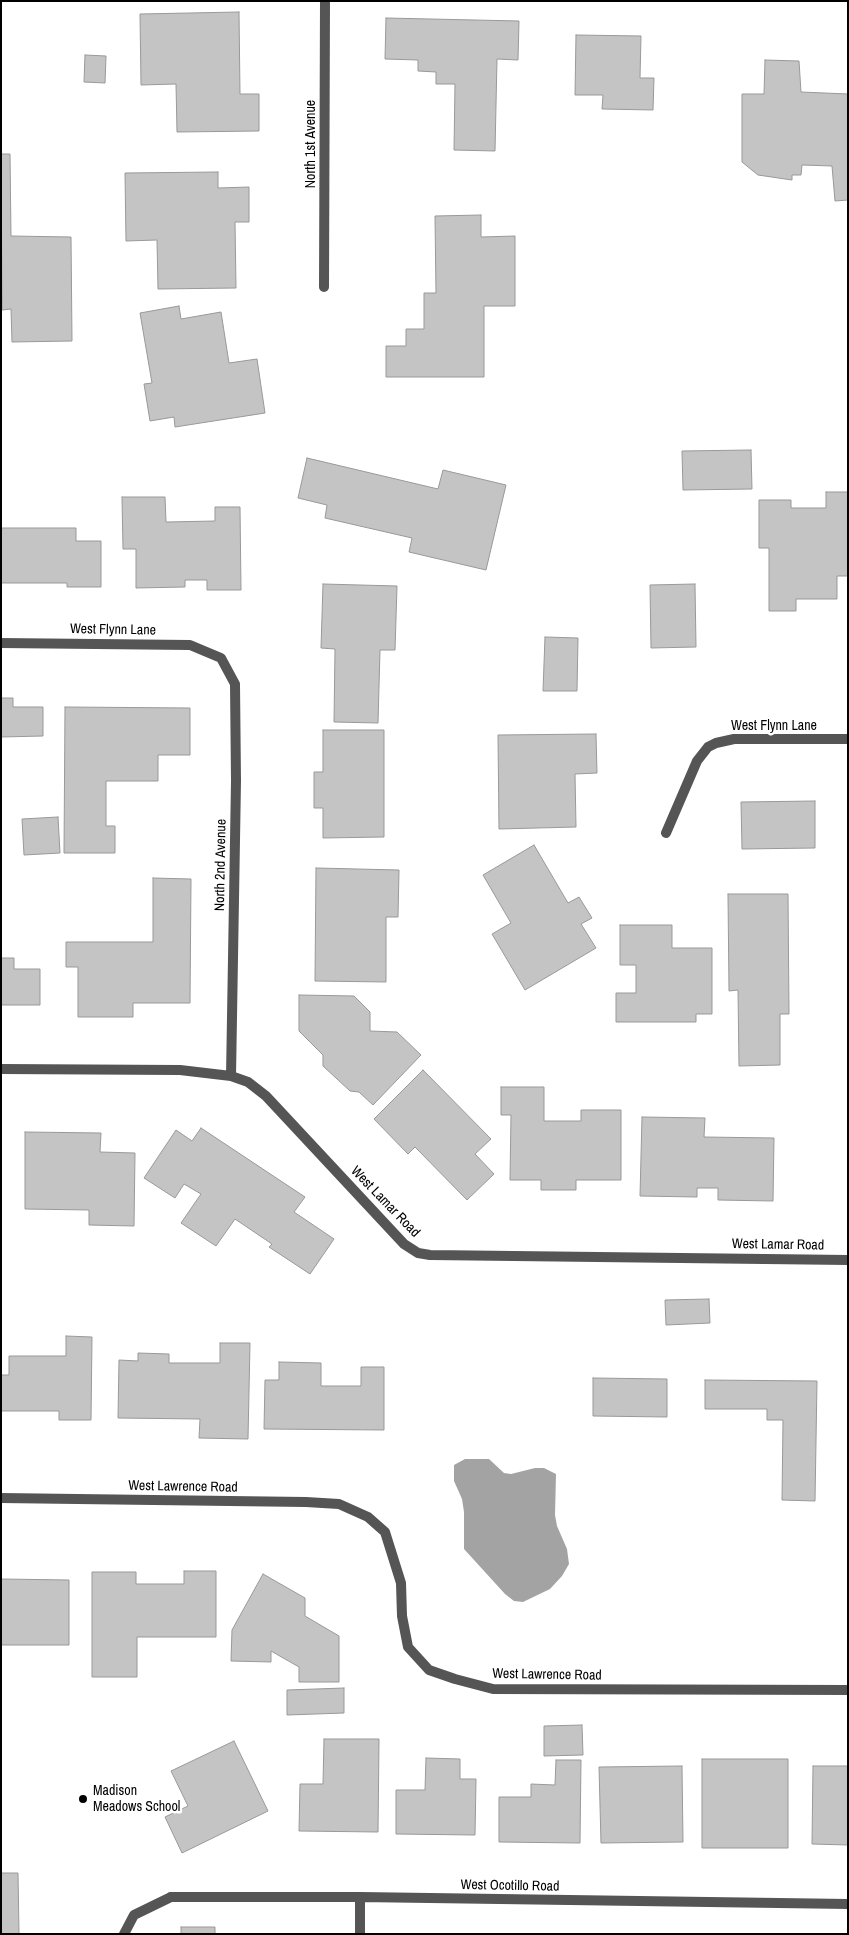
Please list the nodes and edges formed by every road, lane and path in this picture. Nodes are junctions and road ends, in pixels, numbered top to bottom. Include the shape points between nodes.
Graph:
1 (325, 1) edge
2 (324, 287) dead end
3 (1, 643) edge
4 (220, 658) joint
5 (848, 739) edge
6 (666, 833) dead end
7 (1, 1069) edge
8 (230, 1076) junction
9 (848, 1260) edge
10 (1, 1498) edge
11 (848, 1690) edge
12 (360, 1897) junction
13 (848, 1904) edge
14 (124, 1934) edge
15 (360, 1934) edge

1 - 2 street, North 1st Avenue
3 - 4 street, West Flynn Lane via 190,645
4 - 8 street, North 2nd Avenue via 235,684
5 - 6 street, West Flynn Lane via 734,739 716,743 697,761
7 - 8 street, West Lamar Road via 180,1070
8 - 9 street, West Lamar Road via 248,1082 266,1096 404,1244 418,1253
10 - 11 street, West Lawrence Road via 339,1504 368,1516 385,1532 401,1583 402,1616 408,1647 429,1670 492,1689
12 - 13 street, West Ocotillo Road
12 - 14 street, West Ocotillo Road via 171,1897 134,1914
12 - 15 street

